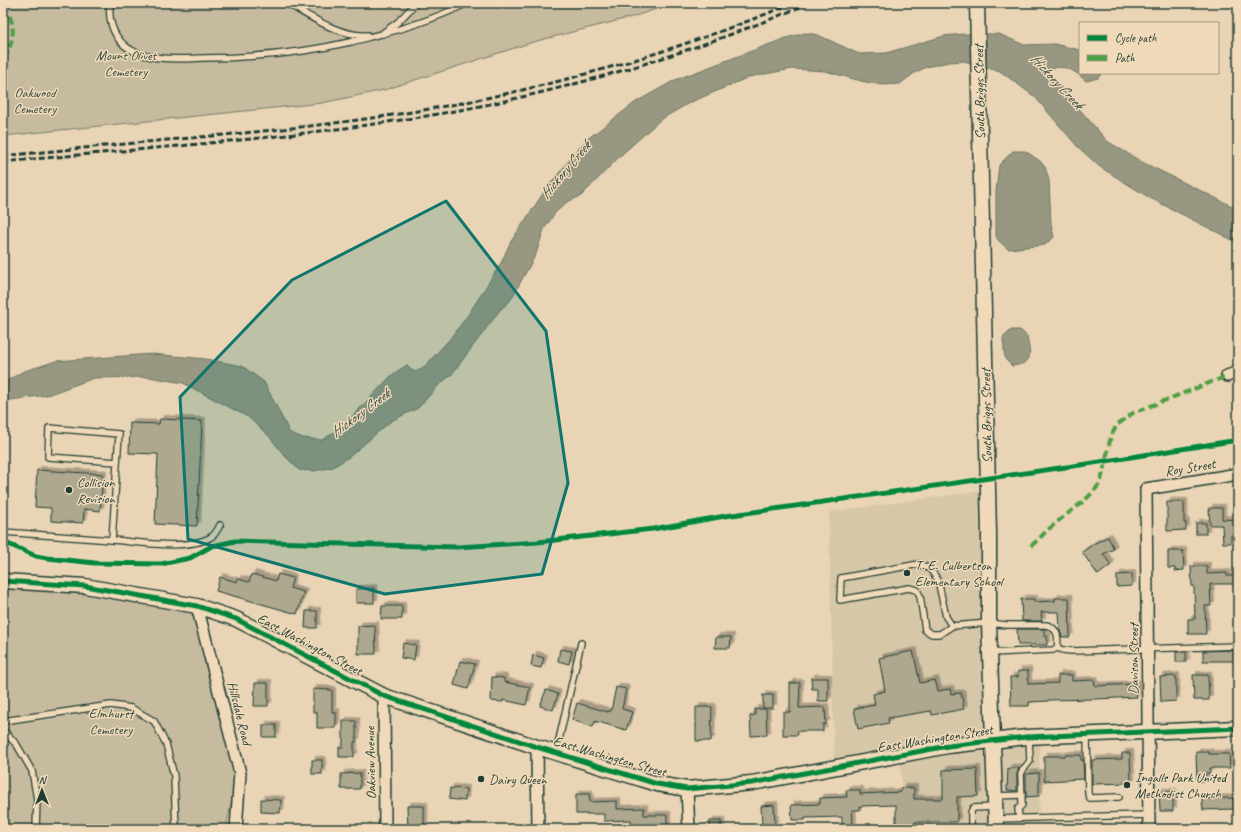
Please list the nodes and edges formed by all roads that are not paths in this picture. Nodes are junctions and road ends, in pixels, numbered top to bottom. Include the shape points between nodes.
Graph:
1 (110, 3) edge
2 (286, 3) edge
3 (416, 3) edge
4 (467, 3) edge
5 (977, 3) edge
6 (382, 34) junction
7 (1238, 372) edge
8 (1227, 376) dead end
9 (117, 462) junction
10 (1238, 474) edge
11 (1146, 489) joint
12 (220, 525) dead end
13 (3, 532) edge
14 (112, 540) junction
15 (3, 580) edge
16 (197, 606) junction
17 (989, 623) junction
18 (952, 626) junction
19 (581, 643) dead end
20 (1238, 646) edge
21 (1057, 648) junction
22 (1148, 649) junction
23 (990, 653) junction
24 (384, 696) junction
25 (3, 721) edge
26 (1238, 728) edge
27 (3, 730) edge
28 (1148, 731) junction
29 (1087, 734) junction
30 (1029, 737) junction
31 (994, 740) junction
32 (537, 747) junction
33 (556, 753) junction
34 (687, 788) junction
35 (1022, 795) junction
36 (1119, 797) dead end
37 (996, 813) edge
38 (1149, 815) junction
39 (1019, 818) junction
40 (36, 829) edge
41 (176, 829) edge
42 (236, 829) edge
43 (385, 829) edge
44 (538, 829) edge
45 (689, 829) edge
46 (971, 829) edge
47 (1149, 829) edge

1 - 6 lane via 112,29 123,44 142,54 165,58 215,58 289,52
2 - 6 lane via 344,32 356,35
3 - 6 lane
4 - 6 lane via 430,20
5 - 17 street, South Briggs Street
7 - 8 street
9 - 9 lane via 48,457 49,428 119,434
9 - 14 lane
10 - 11 street, Roy Street
11 - 22 street, Davison Street
12 - 14 lane via 213,537 196,544
13 - 14 lane
15 - 16 street, East Washington Street via 85,586
16 - 24 street, East Washington Street via 236,618
16 - 42 street, Hillsdale Road via 240,774
17 - 18 lane
17 - 21 lane via 1006,626 1051,626 1058,635
17 - 23 street, South Briggs Street
18 - 18 lane via 946,617 938,580 930,569 919,564 841,578 840,600 909,588 917,590 920,596 924,630 940,634
19 - 33 lane
20 - 22 lane
21 - 22 lane via 1071,651
21 - 23 lane
22 - 28 street, Davison Street
23 - 31 street, South Briggs Street
24 - 32 street, East Washington Street
24 - 43 street, Oakview Avenue
25 - 41 lane via 111,705 132,708 154,721 166,744 174,776
26 - 28 street, East Washington Street
27 - 40 lane via 17,745 32,771 37,798
28 - 29 street, East Washington Street
28 - 38 street, Davison Street
29 - 30 street, East Washington Street
29 - 36 lane via 1090,798
30 - 31 street, East Washington Street
30 - 35 lane via 1030,761 1021,774
31 - 34 street, East Washington Street via 948,746 752,783
31 - 37 street, South Briggs Street
32 - 33 street, East Washington Street
32 - 44 street
33 - 34 street, East Washington Street via 657,784
34 - 45 street
35 - 37 lane
35 - 39 lane via 1022,805 1018,809
37 - 39 lane
37 - 46 lane via 973,808
38 - 39 lane
38 - 47 street, Davison Street

